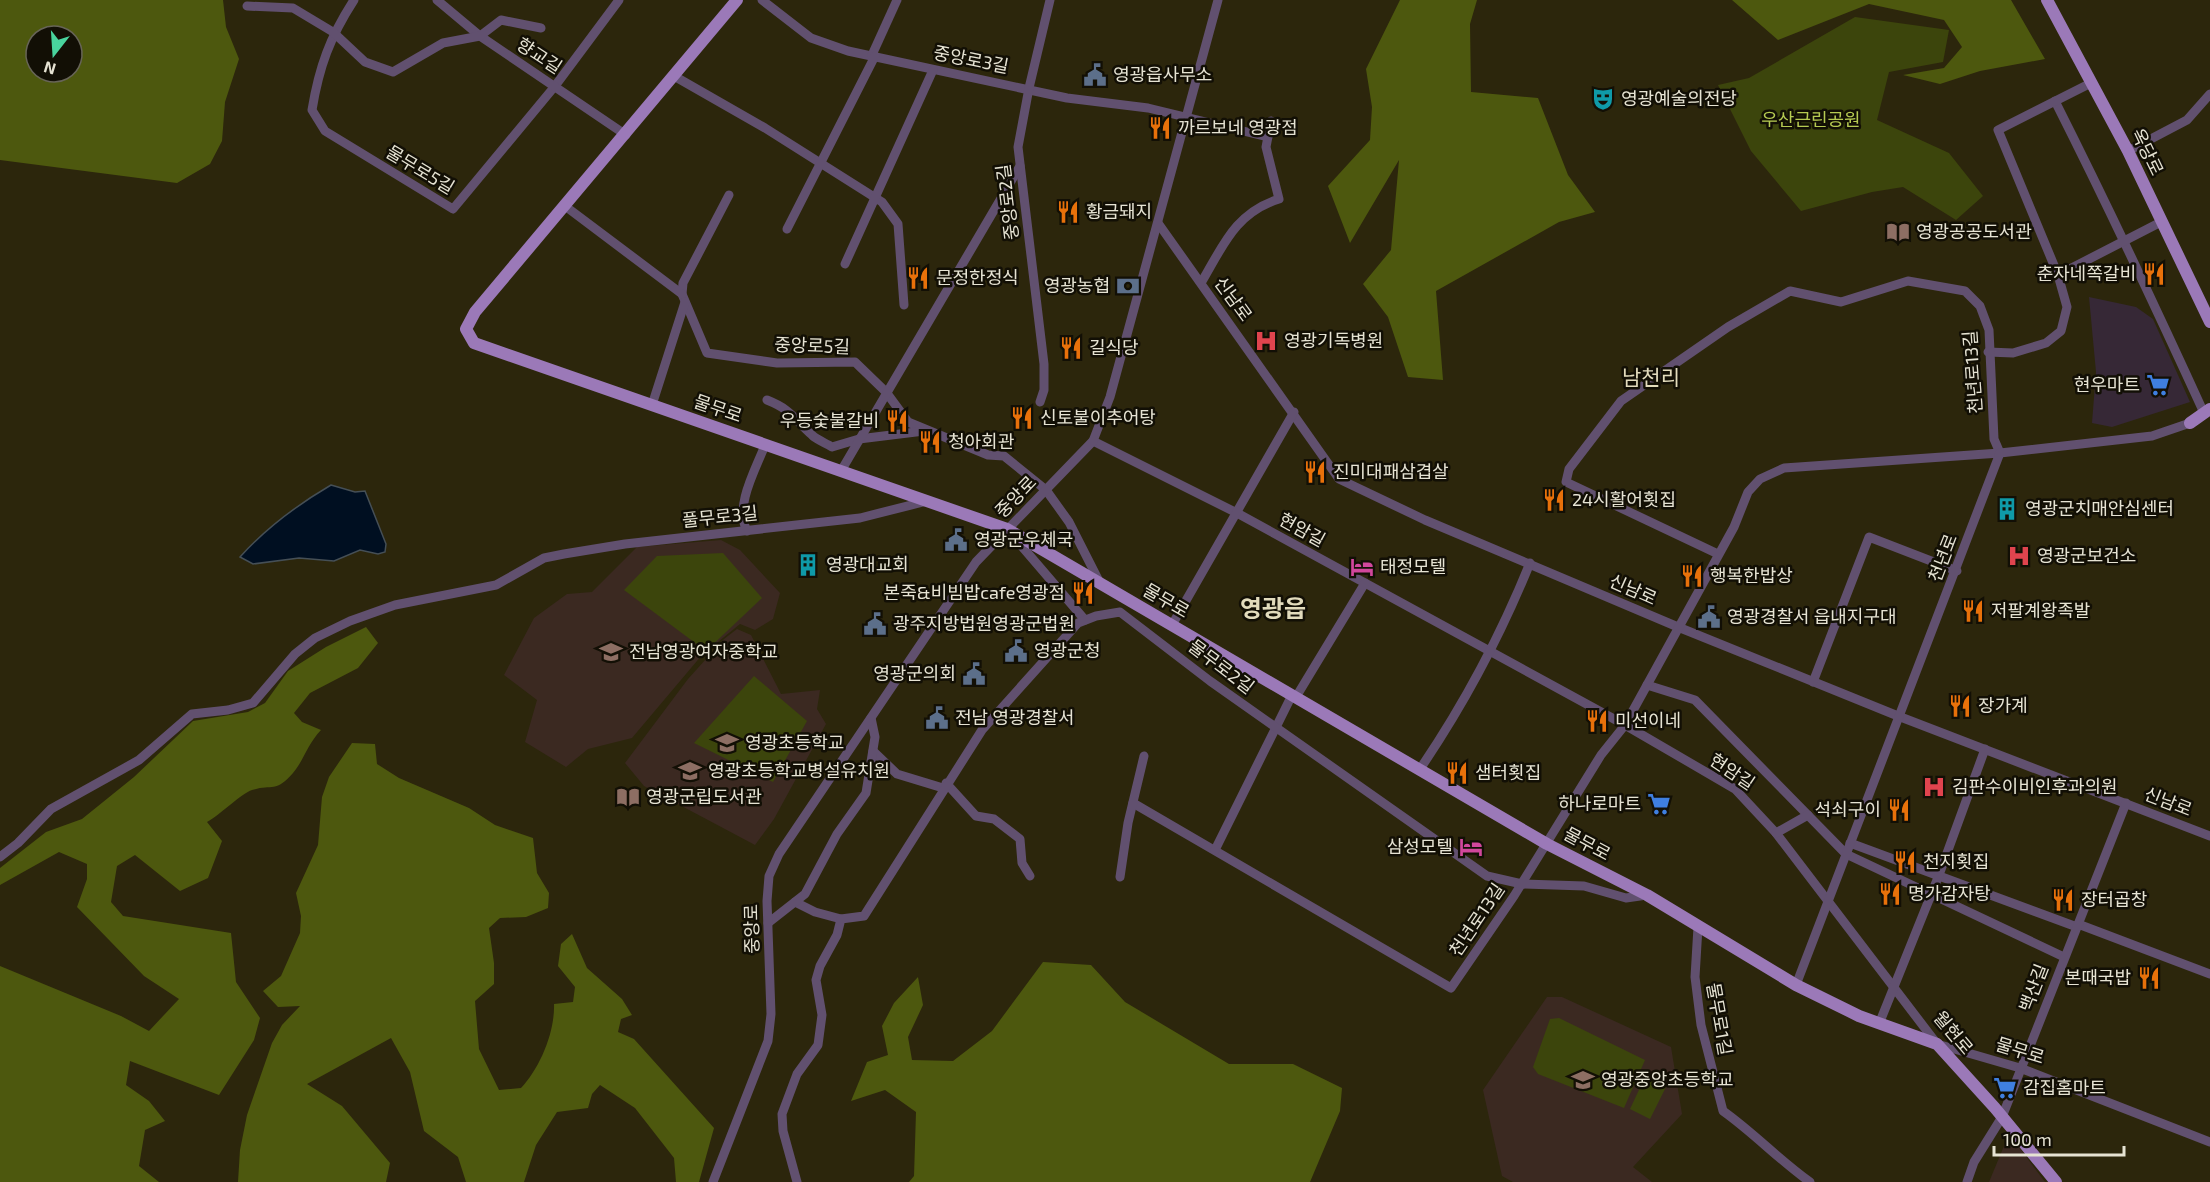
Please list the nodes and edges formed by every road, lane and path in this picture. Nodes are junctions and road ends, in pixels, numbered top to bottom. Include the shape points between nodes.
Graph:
1 (354, 0) edge
2 (437, 0) edge
3 (619, 0) edge
4 (737, 0) edge
5 (762, 0) edge
6 (897, 0) edge
7 (1050, 0) edge
8 (1218, 0) edge
9 (2047, 0) edge
10 (247, 6) dead end
11 (541, 28) dead end
12 (333, 32) junction
13 (480, 36) junction
14 (873, 55) junction
15 (933, 70) junction
16 (674, 76) junction
17 (2091, 83) junction
18 (555, 86) junction
19 (1029, 88) junction
20 (2210, 94) edge
21 (2055, 101) junction
22 (1187, 118) junction
23 (1271, 122) dead end
24 (626, 135) junction
25 (1268, 137) junction
26 (2128, 151) junction
27 (820, 163) junction
28 (1020, 166) junction
29 (729, 195) dead end
30 (876, 198) junction
31 (565, 206) junction
32 (2160, 222) junction
33 (1158, 223) junction
34 (787, 229) dead end
35 (2126, 241) junction
36 (845, 264) dead end
37 (2058, 275) junction
38 (1201, 283) junction
39 (684, 298) junction
40 (904, 305) dead end
41 (2210, 322) edge
42 (1988, 351) junction
43 (886, 392) junction
44 (767, 400) dead end
45 (1040, 402) dead end
46 (652, 405) junction
47 (1294, 412) junction
48 (2208, 413) edge
49 (2190, 423) joint
50 (924, 431) junction
51 (859, 439) junction
52 (1093, 441) junction
53 (765, 445) junction
54 (2000, 453) junction
55 (841, 471) junction
56 (1046, 490) junction
57 (927, 501) junction
58 (1237, 513) junction
59 (1007, 529) junction
60 (747, 531) junction
61 (1718, 554) junction
62 (1530, 562) junction
63 (1957, 571) junction
64 (1100, 583) junction
65 (1365, 583) junction
66 (1085, 620) junction
67 (1172, 625) junction
68 (1678, 627) junction
69 (1492, 653) junction
70 (1813, 682) junction
71 (1647, 685) junction
72 (1294, 696) junction
73 (1898, 717) junction
74 (871, 718) junction
75 (1624, 725) junction
76 (1276, 727) junction
77 (1985, 749) junction
78 (873, 751) junction
79 (1144, 756) dead end
80 (1420, 769) junction
81 (945, 786) junction
82 (1133, 803) junction
83 (2126, 803) junction
84 (1808, 815) junction
85 (1776, 833) junction
86 (2210, 836) edge
87 (1850, 843) junction
88 (1547, 844) junction
89 (1215, 850) junction
90 (1845, 854) junction
91 (0, 857) edge
92 (1030, 876) dead end
93 (1939, 876) junction
94 (1120, 877) dead end
95 (1522, 884) junction
96 (1931, 893) junction
97 (1647, 895) junction
98 (795, 902) junction
99 (1827, 902) junction
100 (841, 919) junction
101 (768, 923) junction
102 (2077, 926) junction
103 (1698, 927) junction
104 (2064, 957) junction
105 (2210, 974) edge
106 (1796, 985) junction
107 (1894, 986) junction
108 (1879, 1024) junction
109 (1937, 1044) junction
110 (2020, 1068) junction
111 (2002, 1117) junction
112 (2210, 1142) edge
113 (712, 1182) edge
114 (797, 1182) edge
115 (1810, 1182) edge
116 (1967, 1182) edge
117 (2056, 1182) edge

1 - 12 street, 물무로5길
2 - 13 street, 향교길
3 - 18 street, 물무로5길
4 - 16 main road, 물무로
5 - 14 street, 중앙로3길 via 811,38
6 - 14 street
7 - 19 street, 중앙로2길
8 - 22 street, 중앙로
9 - 17 main road, 옥당로
10 - 12 street via 293,8
11 - 13 street via 501,20
12 - 13 street via 366,62 393,72 443,43
12 - 18 street, 물무로5길 via 316,82 312,110 325,131 453,209
13 - 18 street, 향교길
14 - 15 street, 중앙로3길
14 - 27 street
15 - 19 street, 중앙로3길
15 - 30 street
16 - 24 main road, 물무로
16 - 27 street
17 - 21 street
17 - 26 main road, 옥당로
18 - 24 street, 향교길
19 - 22 street, 중앙로3길
19 - 28 street, 중앙로2길 via 1018,147
20 - 26 street via 2187,120
21 - 35 street
21 - 37 street via 1998,130
22 - 25 street, 중앙로3길
22 - 33 street, 중앙로
23 - 25 street
24 - 31 main road, 물무로
25 - 38 street via 1266,147 1279,199 1250,212 1235,226
26 - 32 main road, 옥당로
27 - 30 street
27 - 34 street
28 - 43 street
28 - 45 street, 중앙로2길 via 1044,364
29 - 39 street via 683,283
30 - 36 street
30 - 40 street via 898,224
31 - 39 street
31 - 46 main road, 물무로 via 475,312 466,329 468,336 474,343
32 - 35 street
32 - 41 main road, 옥당로
33 - 38 street, 신남로
33 - 52 street, 중앙로 via 1110,397
35 - 37 street
35 - 48 street via 2150,300
37 - 42 street via 2067,307 2061,331 2046,343 2013,353
38 - 47 street, 신남로
39 - 43 street, 중앙로5길 via 707,353 777,363 855,362
39 - 46 street
42 - 54 street, 천년로13길 via 1994,439
42 - 61 street, 천년로13길 via 1985,318 1980,306 1965,291 1908,281 1841,302 1790,291 1728,327 1621,401 1569,470 1566,482
43 - 50 street, 중앙로5길 via 908,423
43 - 51 street
44 - 51 street via 789,411 812,436 832,447
46 - 53 main road, 물무로
47 - 58 street
47 - 62 street, 신남로 via 1339,479 1425,520
48 - 49 main road
49 - 54 street via 2129,439
50 - 51 street
50 - 56 street, 중앙로5길 via 988,455 1004,456
51 - 55 street
52 - 56 street, 중앙로
52 - 58 street, 현암길
53 - 55 main road, 물무로
53 - 60 street via 745,499 743,523
54 - 61 street, 천년로13길 via 1784,468 1760,479 1748,492
54 - 63 street, 천년로
55 - 57 main road, 물무로
56 - 59 street, 중앙로
56 - 64 street, 중앙로5길 via 1069,522
57 - 59 main road, 물무로
57 - 60 street, 풀무로3길 via 860,518
58 - 65 street, 현암길
58 - 67 street
59 - 64 main road, 물무로
59 - 66 street
59 - 74 street, 중앙로 via 976,562
60 - 91 street, 풀무로3길 via 544,558 496,585 396,606 315,638 277,672 253,703 192,714 139,760 51,808
61 - 68 street, 천년로13길
62 - 68 street, 신남로
62 - 69 street
63 - 70 street via 1869,537
63 - 73 street, 천년로
64 - 67 main road, 물무로
65 - 69 street, 현암길
65 - 72 street
66 - 76 street, 물무로2길 via 1120,612
66 - 81 street, 물무로2길 via 1062,639 982,730
67 - 72 main road, 물무로
68 - 70 street, 신남로
68 - 71 street, 천년로13길
69 - 75 street, 현암길
69 - 80 street
70 - 73 street, 신남로
71 - 75 street, 천년로13길
71 - 84 street via 1695,700
72 - 76 street
72 - 80 main road, 물무로
73 - 77 street, 신남로
73 - 87 street, 천년로
74 - 78 street
74 - 101 street, 중앙로 via 779,854 769,876
75 - 85 street, 현암길 via 1735,789
75 - 88 street, 천년로13길 via 1601,755
76 - 89 street
76 - 95 street, 물무로2길 via 1487,876
77 - 83 street, 신남로
77 - 93 street
78 - 81 street via 897,774
78 - 98 street via 866,793 837,834 805,894
79 - 82 street
80 - 88 main road, 물무로
81 - 92 street via 976,816 994,819 1020,838 1022,863
81 - 100 street, 물무로2길 via 864,915
82 - 89 street, 천년로13길
82 - 94 street
83 - 86 street, 신남로
83 - 102 street, 백산길
84 - 85 street
84 - 90 street
85 - 99 street, 현암길
87 - 90 street, 천년로
87 - 93 street
88 - 95 street, 천년로13길
88 - 97 main road, 물무로
89 - 95 street, 천년로13길 via 1451,988
90 - 96 street
90 - 99 street, 천년로
93 - 96 street
93 - 102 street
95 - 97 street, 물무로2길 via 1584,886 1626,898
96 - 104 street
96 - 107 street
97 - 103 main road, 물무로
98 - 100 street
98 - 101 street
99 - 106 street, 천년로
99 - 107 street, 월현로
100 - 114 street via 816,980 822,1015 818,1045 797,1074 782,1114
101 - 113 street, 중앙로 via 768,1041
102 - 104 street, 백산길
102 - 105 street
103 - 106 main road, 물무로
103 - 115 street, 물무로1길 via 1695,977 1701,1025 1724,1111
104 - 110 street, 백산길
106 - 108 main road, 물무로
107 - 108 street
107 - 109 street, 월현로
108 - 109 main road, 물무로
109 - 110 street, 물무로
109 - 111 main road, 월현로
110 - 111 street, 백산길
110 - 112 street, 물무로
111 - 116 street, 백산길 via 1974,1162
111 - 117 main road, 월현로

